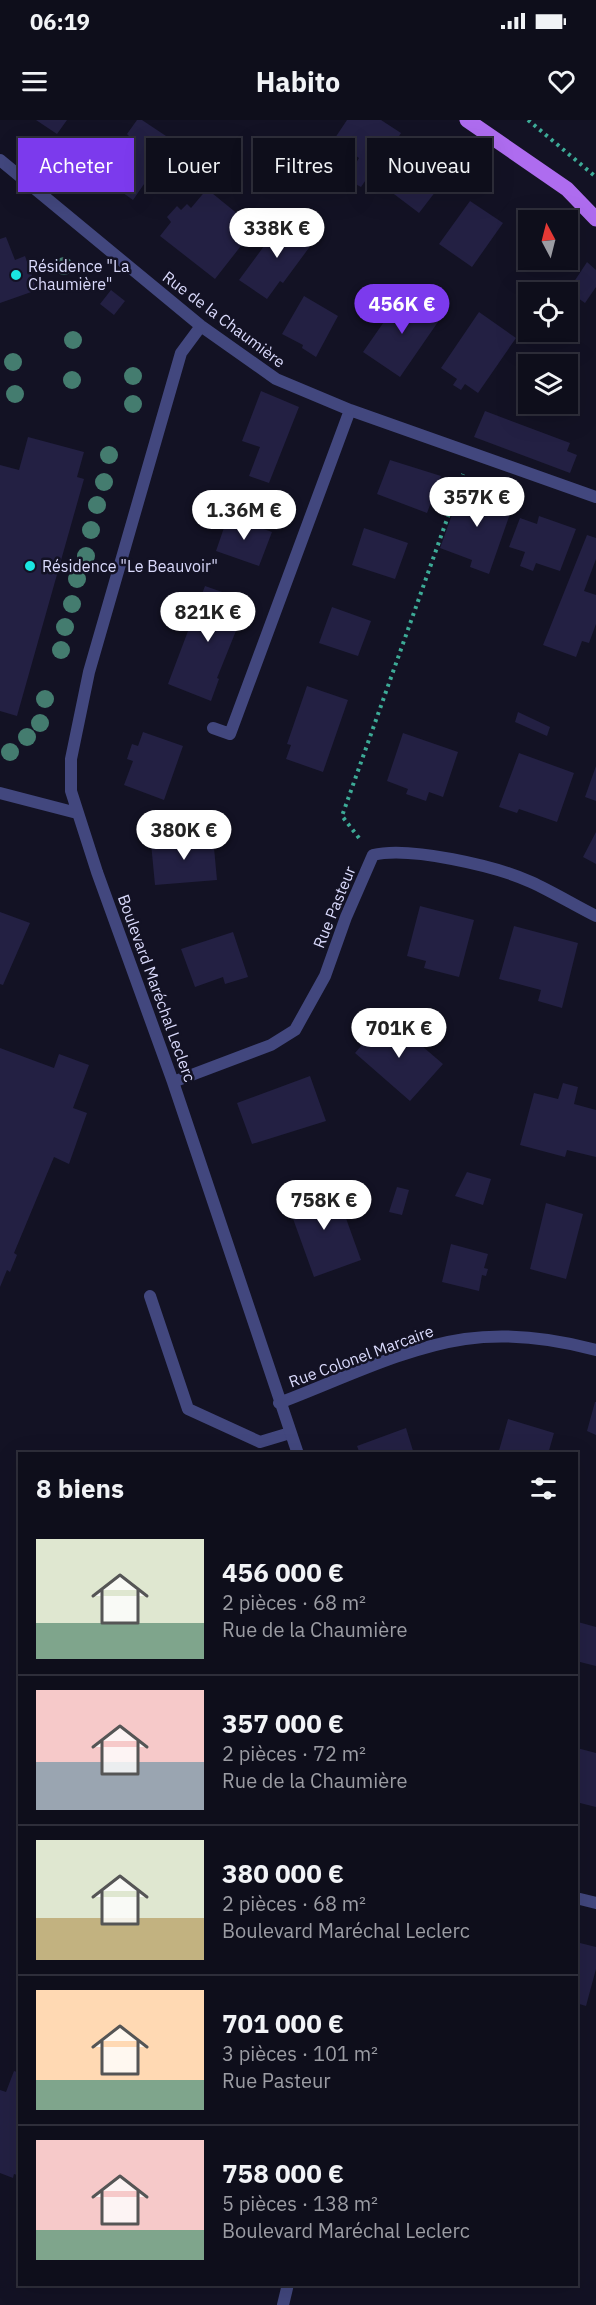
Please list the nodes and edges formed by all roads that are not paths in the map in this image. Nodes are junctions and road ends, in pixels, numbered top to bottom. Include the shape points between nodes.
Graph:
1 (467, 120) edge
2 (0, 160) edge
3 (596, 219) edge
4 (201, 326) junction
5 (350, 410) junction
6 (596, 497) edge
7 (213, 728) dead end
8 (0, 793) edge
9 (77, 813) junction
10 (596, 916) edge
11 (173, 1082) junction
12 (150, 1296) dead end
13 (596, 1350) edge
14 (279, 1403) junction
15 (290, 1433) junction
16 (297, 1452) edge
17 (578, 1898) edge
18 (596, 1903) edge
19 (288, 2286) edge
20 (283, 2305) edge

1 - 3 main road via 567,189
2 - 4 street, Rue de la Chaumière
4 - 5 street, Rue de la Chaumière via 276,379
4 - 9 street, Boulevard Maréchal Leclerc via 181,353 89,672 70,759 71,791
5 - 6 street, Rue de la Chaumière
5 - 7 street via 230,734
8 - 9 street
9 - 11 street, Boulevard Maréchal Leclerc
10 - 11 street, Rue Pasteur via 529,881 438,856 386,852 373,855 325,976 295,1030 271,1045
11 - 14 street, Boulevard Maréchal Leclerc
12 - 15 street via 188,1409 260,1442
13 - 14 street, Rue Colonel Marcaire via 520,1338 465,1339 419,1350
14 - 15 street, Boulevard Maréchal Leclerc
15 - 16 street, Boulevard Maréchal Leclerc
17 - 18 street
19 - 20 street

